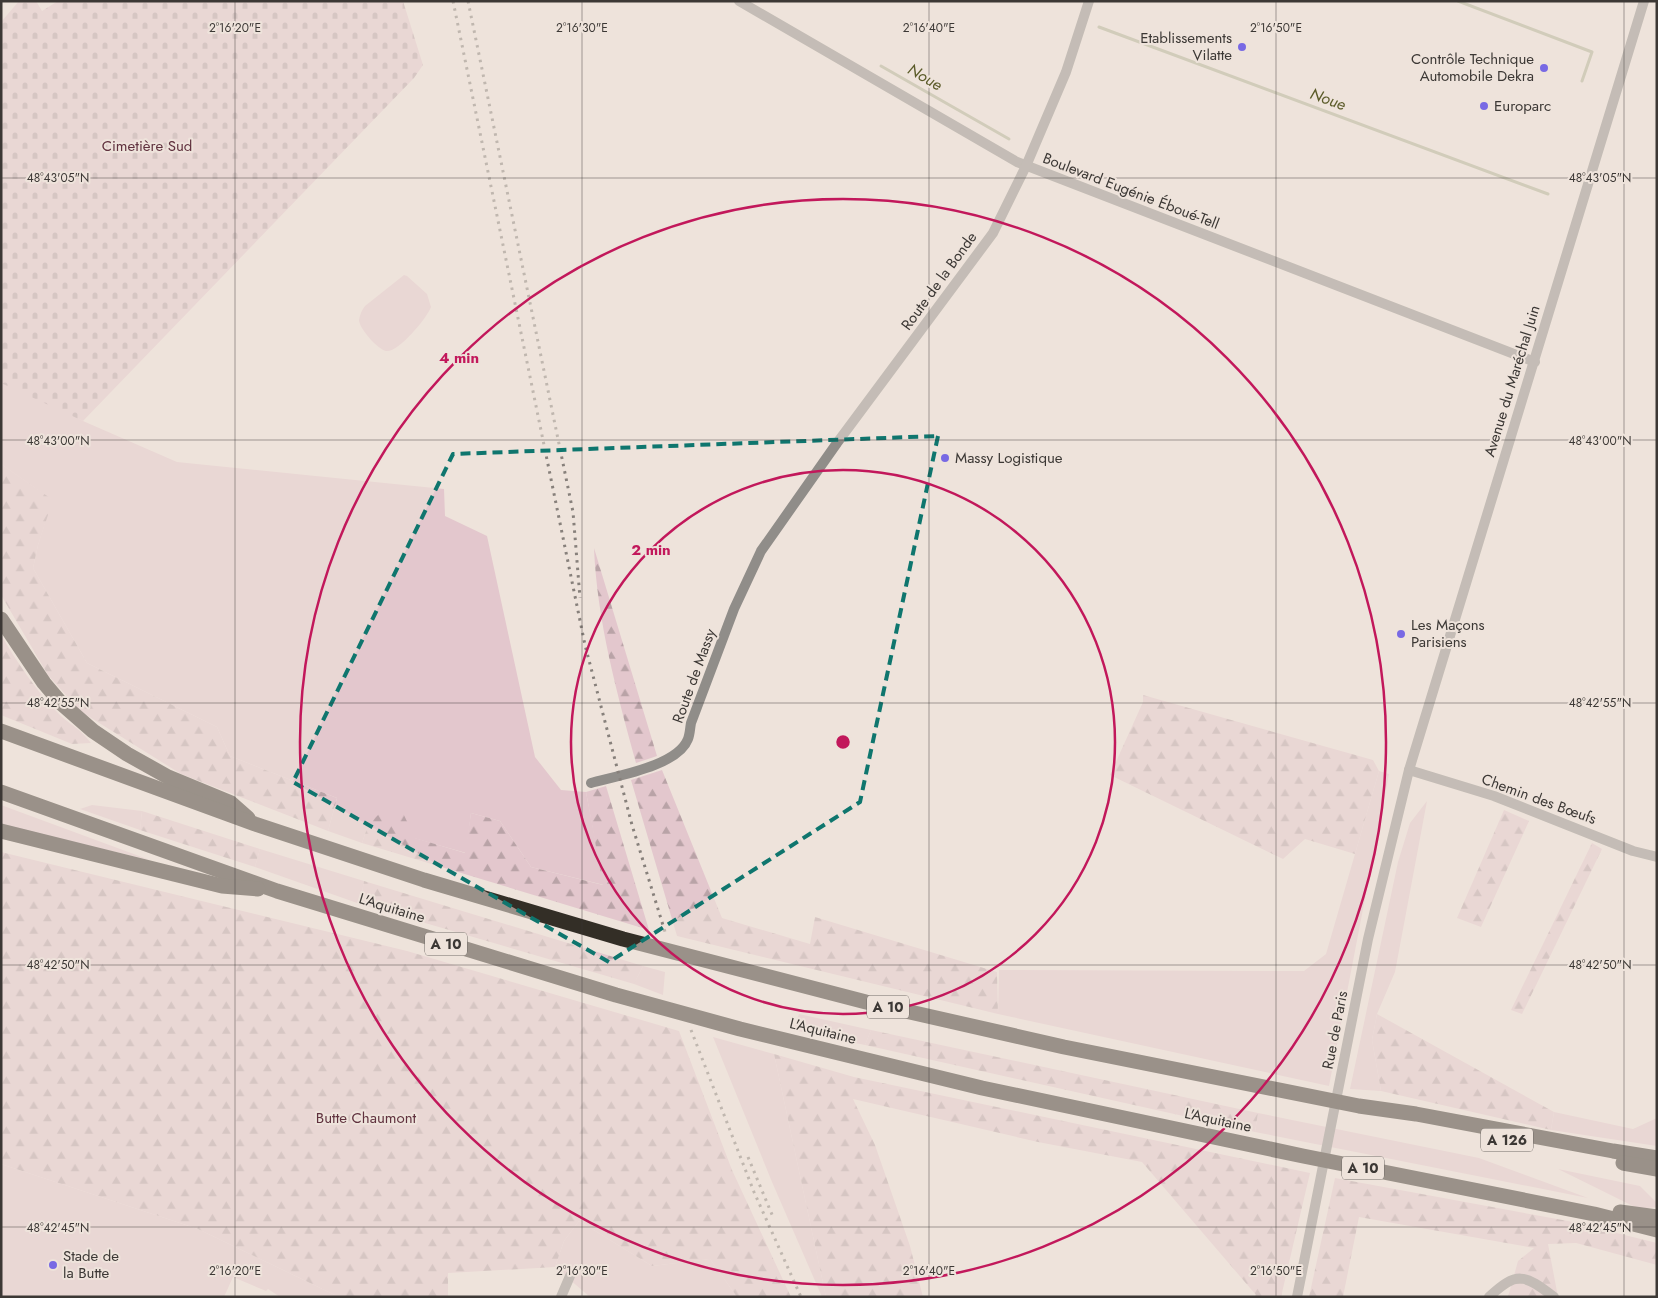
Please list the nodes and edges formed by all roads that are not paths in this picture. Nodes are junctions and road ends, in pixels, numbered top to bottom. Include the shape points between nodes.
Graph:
1 (739, 1) edge
2 (1089, 1) edge
3 (1644, 1) edge
4 (1026, 166) junction
5 (1535, 362) junction
6 (762, 551) joint
7 (1, 619) edge
8 (1, 731) edge
9 (1410, 770) junction
10 (591, 783) dead end
11 (1, 792) edge
12 (255, 824) junction
13 (1, 831) edge
14 (1, 840) edge
15 (40, 842) junction
16 (1657, 857) edge
17 (277, 891) junction
18 (1359, 1106) junction
19 (1657, 1158) edge
20 (1657, 1169) edge
21 (1594, 1214) junction
22 (1657, 1218) edge
23 (1657, 1230) edge
24 (570, 1276) dead end
25 (561, 1297) edge
26 (1297, 1297) edge
27 (1489, 1297) edge
28 (1554, 1297) edge

1 - 4 street, Boulevard Eugénie Éboué-Tell via 1000,154
2 - 4 street, Route de la Bonde via 1066,72
3 - 5 street, Avenue du Maréchal Juin
4 - 5 street, Boulevard Eugénie Éboué-Tell
4 - 6 street, Route de la Bonde via 993,233 837,443
5 - 9 street, Avenue du Maréchal Juin
6 - 10 street, Route de Massy via 731,618 691,723 688,740 677,753 652,766
7 - 12 highway via 60,703 93,731 168,777 231,803
8 - 12 highway, A 10
9 - 16 street, Chemin des Bœufs via 1494,796 1633,851
9 - 26 street, Rue de Paris via 1368,939
11 - 17 highway, L'Aquitaine / A 10
12 - 18 highway, A 10 via 500,903 856,1000 1064,1047
13 - 15 highway
14 - 15 highway
15 - 17 highway via 222,886
17 - 21 highway, L'Aquitaine / A 10 via 616,995 982,1088
18 - 19 highway, A 10
18 - 20 highway, A 126 via 1390,1118
21 - 22 highway via 1619,1212
21 - 23 highway, L'Aquitaine / A 10
24 - 25 street
27 - 28 street via 1506,1281 1518,1278 1536,1283

